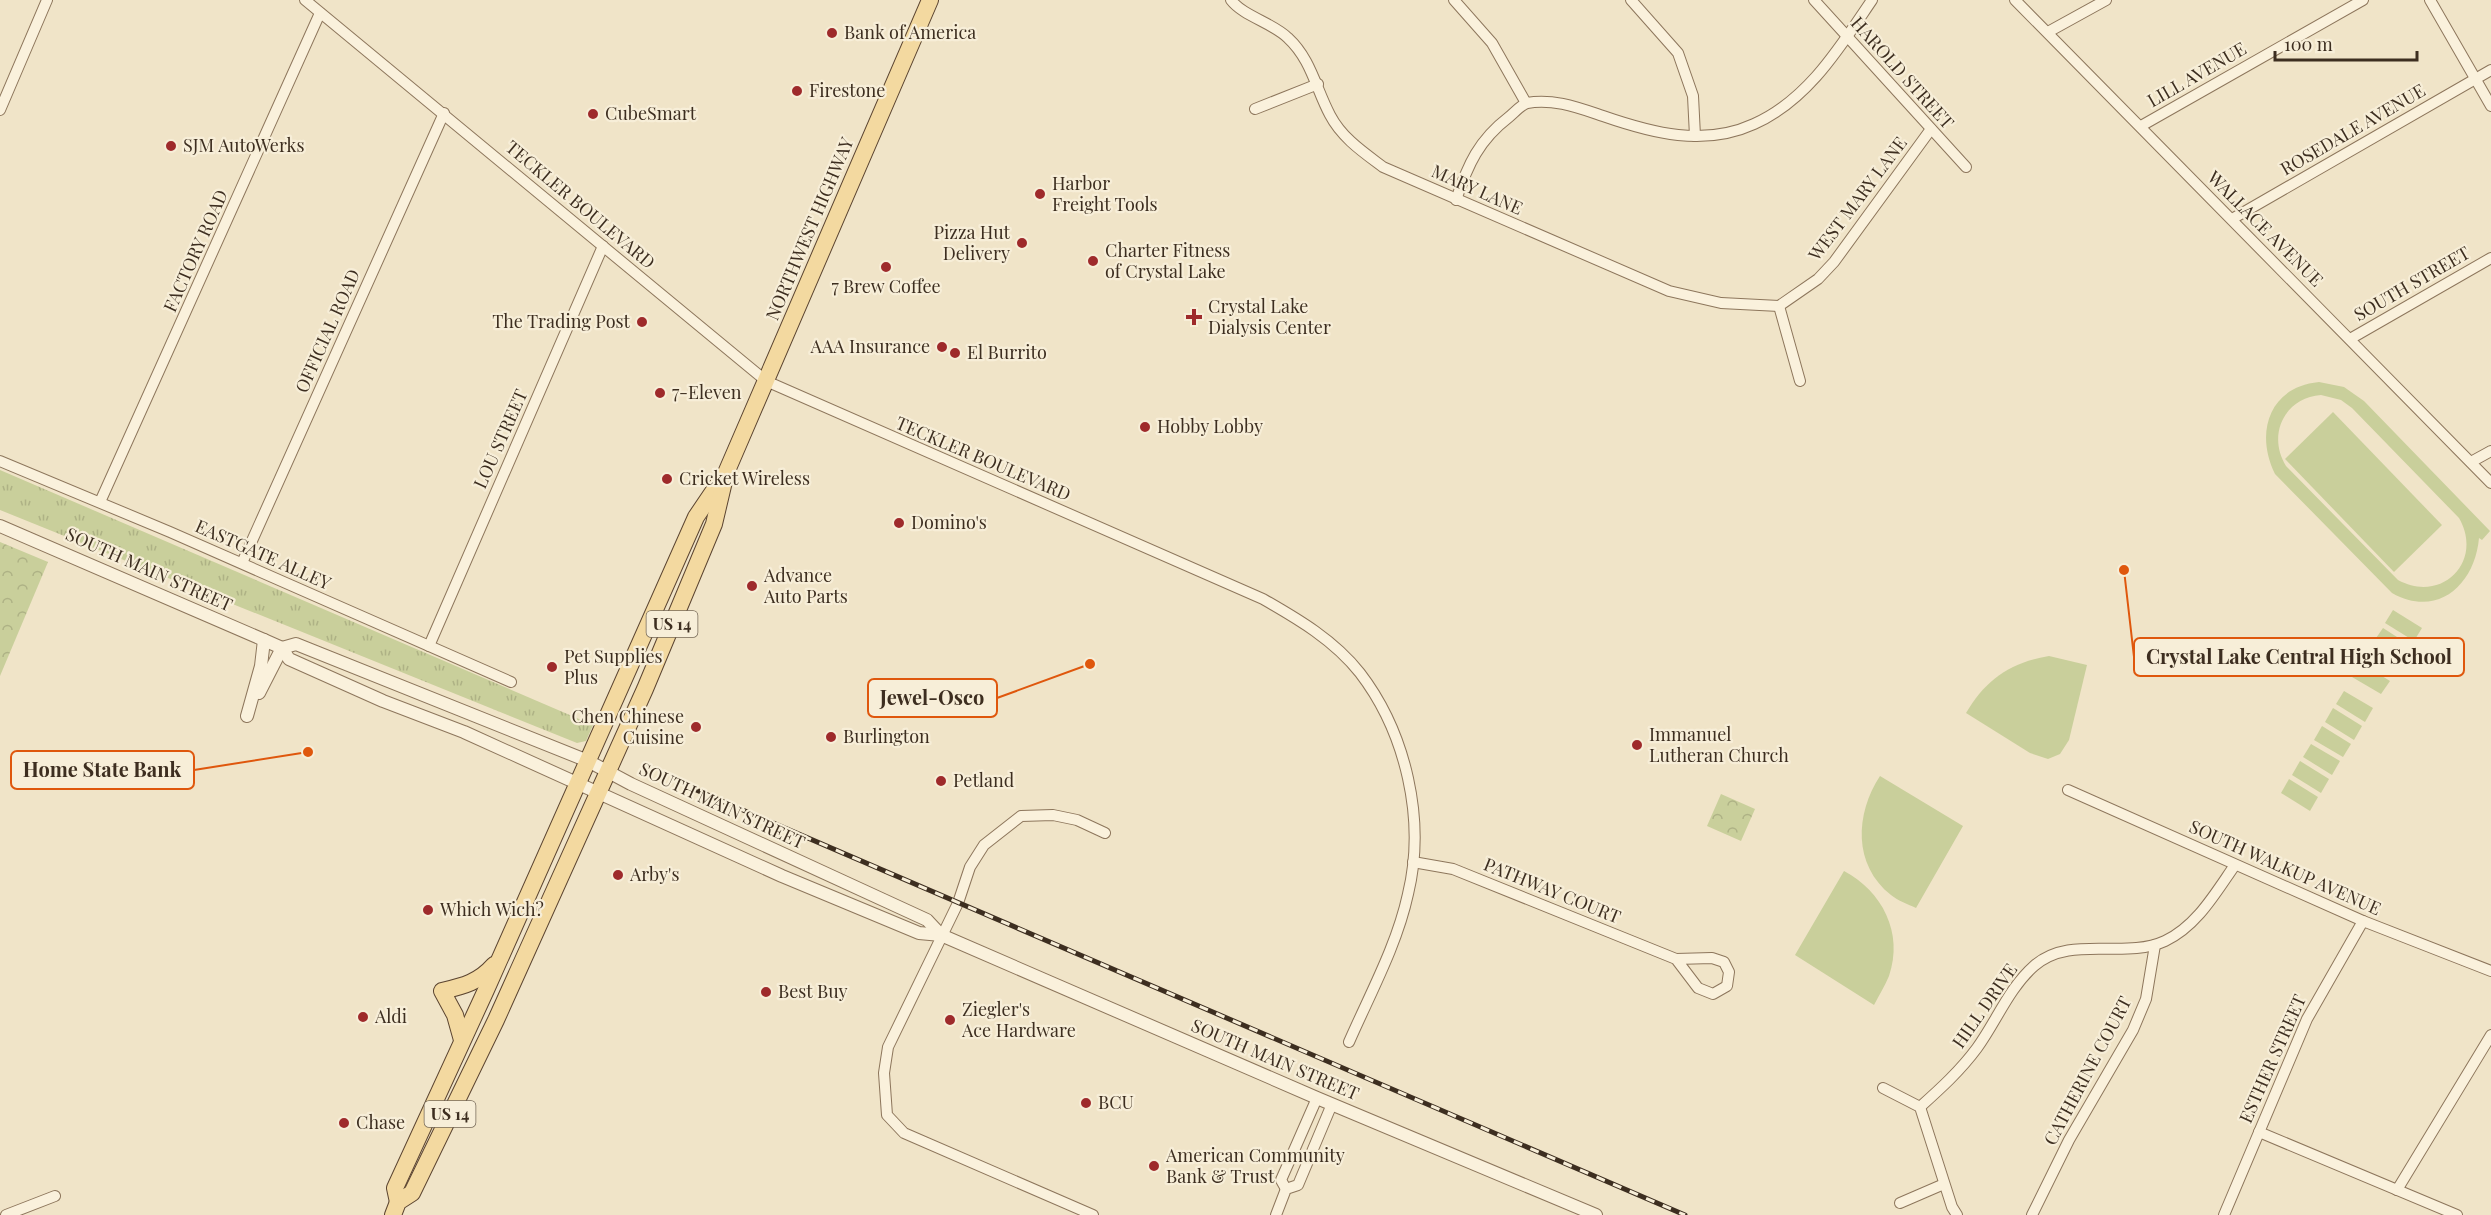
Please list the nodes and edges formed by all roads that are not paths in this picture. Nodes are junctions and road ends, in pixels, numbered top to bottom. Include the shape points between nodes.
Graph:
1 (46, 0) edge
2 (305, 0) edge
3 (930, 0) edge
4 (1454, 0) edge
5 (1631, 0) edge
6 (1814, 0) edge
7 (1872, 0) edge
8 (2015, 0) edge
9 (2106, 0) edge
10 (2363, 0) edge
11 (2430, 0) edge
12 (1231, 1) edge
13 (320, 13) junction
14 (2048, 32) junction
15 (1846, 37) junction
16 (2491, 70) edge
17 (2476, 79) junction
18 (1318, 84) junction
19 (1526, 104) junction
20 (2491, 106) edge
21 (1256, 109) dead end
22 (0, 110) edge
23 (444, 114) junction
24 (2141, 126) junction
25 (1931, 129) junction
26 (1695, 136) junction
27 (1966, 167) dead end
28 (1456, 200) junction
29 (2232, 219) junction
30 (603, 246) junction
31 (2491, 258) edge
32 (1779, 306) junction
33 (2350, 339) junction
34 (766, 381) junction
35 (1800, 381) dead end
36 (2491, 451) edge
37 (0, 461) edge
38 (2471, 462) junction
39 (726, 474) junction
40 (2491, 483) edge
41 (100, 502) junction
42 (0, 525) edge
43 (242, 563) junction
44 (264, 640) junction
45 (429, 646) junction
46 (282, 648) junction
47 (511, 682) dead end
48 (588, 761) junction
49 (608, 771) junction
50 (578, 783) junction
51 (2068, 790) dead end
52 (598, 793) junction
53 (1105, 833) dead end
54 (1413, 862) junction
55 (2235, 865) junction
56 (2363, 921) junction
57 (941, 934) junction
58 (2155, 945) junction
59 (500, 959) junction
60 (1676, 959) junction
61 (2491, 971) edge
62 (2491, 1035) edge
63 (462, 1040) junction
64 (1349, 1042) dead end
65 (1883, 1088) dead end
66 (1317, 1098) junction
67 (1332, 1104) junction
68 (1920, 1107) junction
69 (2259, 1132) junction
70 (1944, 1184) junction
71 (1286, 1190) junction
72 (2397, 1190) junction
73 (55, 1196) dead end
74 (1900, 1203) dead end
75 (396, 1209) edge
76 (2034, 1212) edge
77 (6, 1215) edge
78 (1093, 1215) edge
79 (1276, 1215) edge
80 (1596, 1215) edge
81 (1957, 1215) edge
82 (2224, 1215) edge
83 (2457, 1215) edge

1 - 22 street
2 - 13 street, TECKLER BOULEVARD
3 - 34 main road, NORTHWEST HIGHWAY / US 14
4 - 19 street via 1492,43
5 - 26 street via 1678,53 1694,96
6 - 15 street, HAROLD STREET
7 - 15 street
8 - 14 street, WALLACE AVENUE
9 - 14 street
10 - 24 street, LILL AVENUE
11 - 17 street
12 - 18 street, MARY LANE via 1288,38 1303,55
13 - 23 street, TECKLER BOULEVARD
13 - 41 street, FACTORY ROAD
14 - 24 street, WALLACE AVENUE
15 - 25 street, HAROLD STREET
15 - 26 street via 1818,75 1770,116 1739,130
16 - 17 street, ROSEDALE AVENUE
17 - 20 street
17 - 29 street, ROSEDALE AVENUE
18 - 21 street
18 - 28 street, MARY LANE via 1330,115 1348,140 1383,167
19 - 26 street via 1570,104 1646,131
19 - 28 street via 1491,130 1467,169
23 - 30 street, TECKLER BOULEVARD
23 - 43 street, OFFICIAL ROAD
24 - 29 street, WALLACE AVENUE
25 - 27 street, HAROLD STREET
25 - 32 street, WEST MARY LANE via 1834,262 1818,279
28 - 32 street, MARY LANE via 1669,291 1721,303
29 - 33 street, WALLACE AVENUE
30 - 34 street, TECKLER BOULEVARD
30 - 45 street, LOU STREET
31 - 33 street, SOUTH STREET
32 - 35 street
33 - 38 street, WALLACE AVENUE
34 - 39 main road, NORTHWEST HIGHWAY / US 14
34 - 54 street, TECKLER BOULEVARD via 1211,575 1300,620 1359,673 1380,705 1407,774 1413,812
36 - 38 street
37 - 41 street, EASTGATE ALLEY
38 - 40 street, WALLACE AVENUE
39 - 48 main road, NORTHWEST HIGHWAY / US 14 via 696,517
39 - 49 main road, NORTHWEST HIGHWAY / US 14 via 714,524
41 - 43 street, EASTGATE ALLEY
42 - 44 street, SOUTH MAIN STREET
43 - 45 street, EASTGATE ALLEY
44 - 46 street, SOUTH MAIN STREET
44 - 46 street via 247,716
45 - 47 street, EASTGATE ALLEY
46 - 48 street, SOUTH MAIN STREET via 296,644
46 - 50 street, SOUTH MAIN STREET via 289,659
48 - 49 street, SOUTH MAIN STREET
48 - 50 main road, NORTHWEST HIGHWAY / US 14
49 - 52 main road, NORTHWEST HIGHWAY / US 14
49 - 57 street, SOUTH MAIN STREET via 927,920
50 - 52 street, SOUTH MAIN STREET
50 - 59 main road, NORTHWEST HIGHWAY / US 14
51 - 55 street, SOUTH WALKUP AVENUE
52 - 57 street, SOUTH MAIN STREET via 919,933
52 - 75 main road, NORTHWEST HIGHWAY / US 14 via 496,1020 412,1193
53 - 57 street via 1077,820 1053,815 1020,816 984,845 970,867 958,903
54 - 60 street, PATHWAY COURT via 1453,869
54 - 64 street, TECKLER BOULEVARD via 1408,894 1389,951
55 - 56 street, SOUTH WALKUP AVENUE
55 - 58 street, HILL DRIVE via 2196,918
56 - 61 street, SOUTH WALKUP AVENUE
56 - 69 street, ESTHER STREET via 2307,1018
57 - 66 street, SOUTH MAIN STREET
57 - 78 street via 888,1047 884,1073 886,1115 904,1133
58 - 68 street, HILL DRIVE via 2060,952 2034,966 1959,1072
58 - 76 street, CATHERINE COURT via 2146,999 2133,1030 2069,1140
59 - 63 main road, NORTHWEST HIGHWAY / US 14
59 - 63 main road via 484,977 442,991
60 - 60 street, PATHWAY COURT via 1698,988 1713,994 1727,986 1729,972 1724,962 1712,958
62 - 72 street
63 - 75 main road, NORTHWEST HIGHWAY / US 14 via 395,1188
65 - 68 street
66 - 67 street, SOUTH MAIN STREET
66 - 71 street via 1281,1180
67 - 71 street via 1298,1185
67 - 80 street, SOUTH MAIN STREET
68 - 70 street
69 - 72 street
69 - 82 street, ESTHER STREET
70 - 74 street
70 - 81 street
71 - 79 street
72 - 83 street
73 - 77 street

